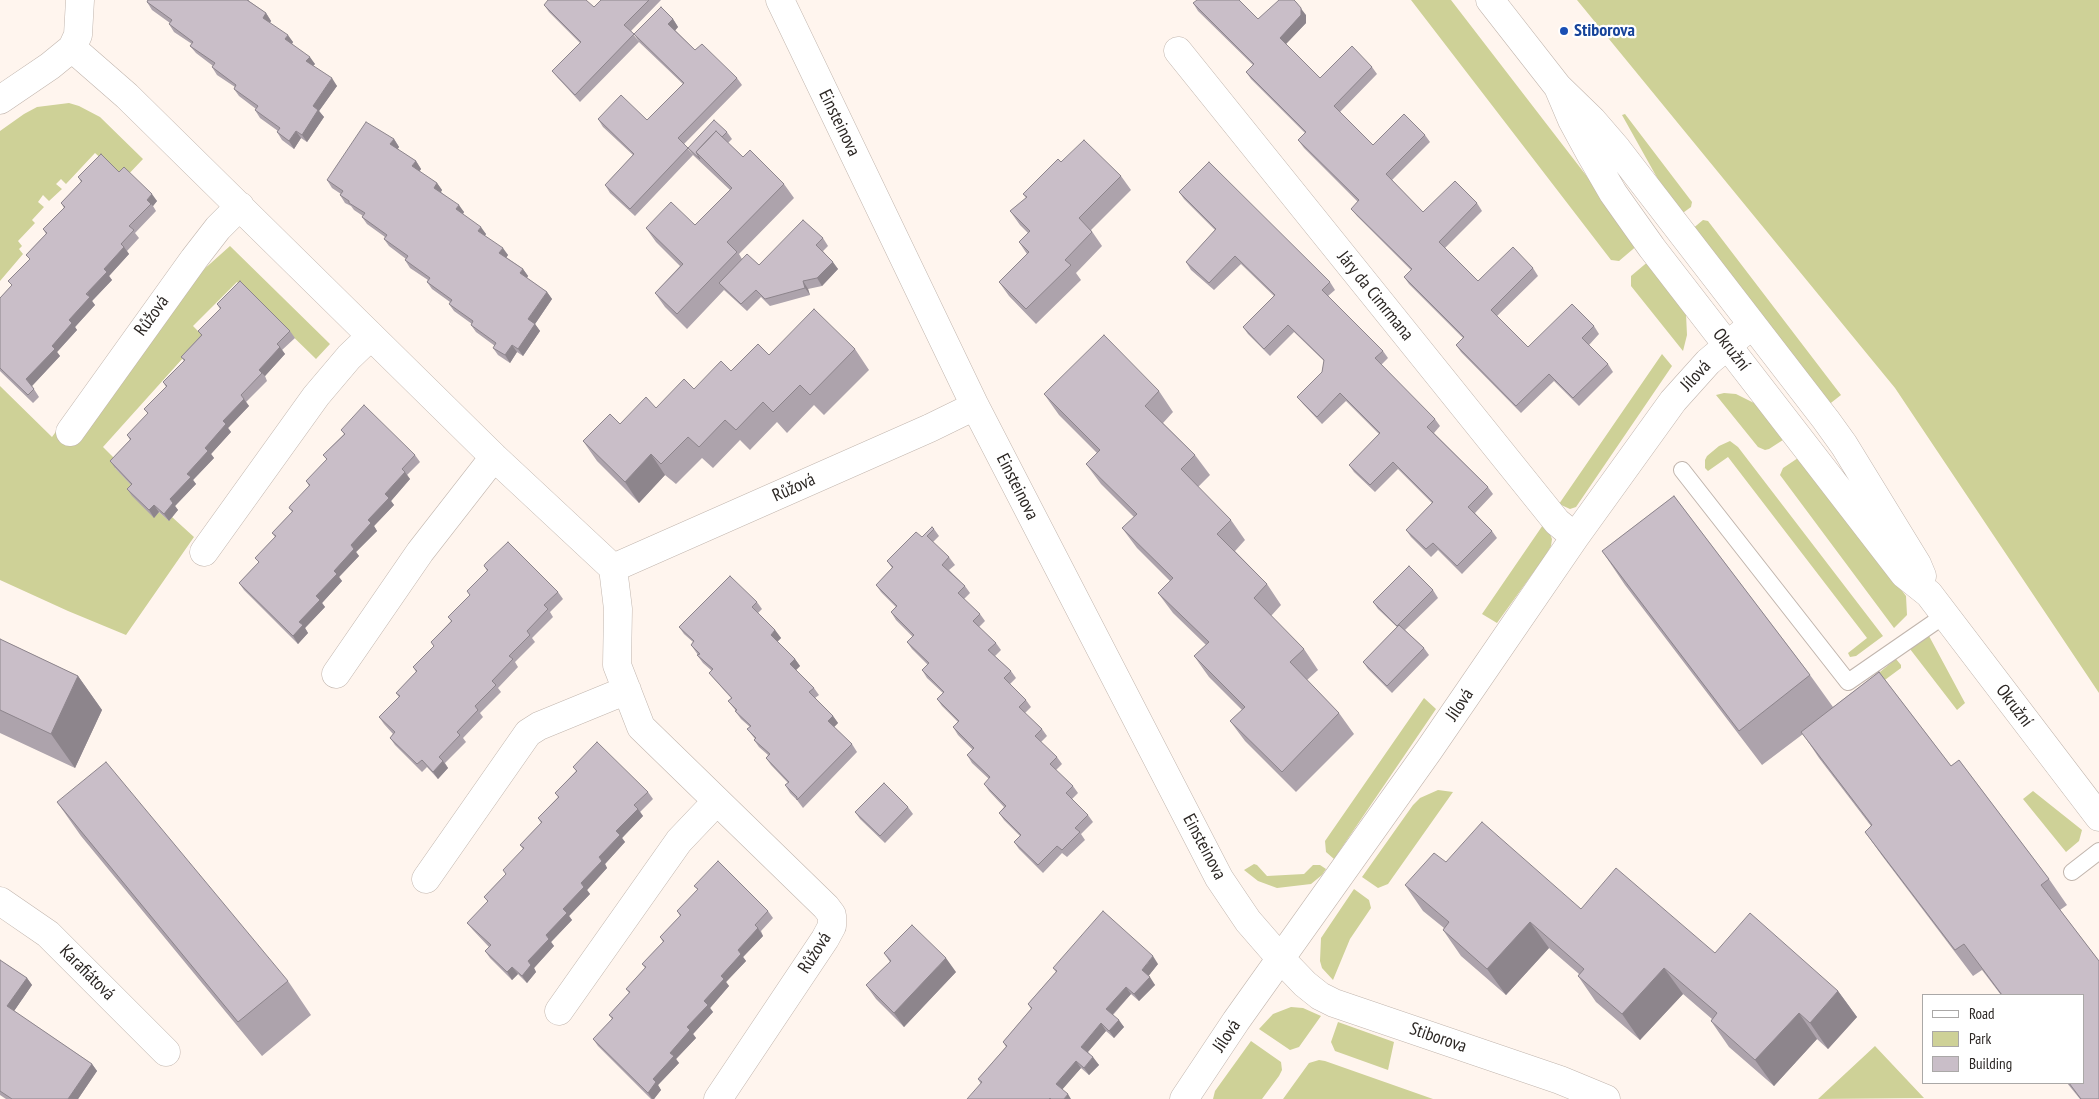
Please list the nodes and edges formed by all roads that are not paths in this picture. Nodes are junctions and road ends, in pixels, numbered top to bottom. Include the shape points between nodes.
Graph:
1 (80, 0) edge
2 (780, 0) edge
3 (1490, 0) edge
4 (72, 48) junction
5 (1178, 50) dead end
6 (1558, 87) junction
7 (0, 100) edge
8 (240, 206) junction
9 (1752, 325) junction
10 (371, 336) junction
11 (1728, 345) junction
12 (975, 406) junction
13 (70, 432) dead end
14 (494, 457) junction
15 (1682, 470) dead end
16 (1575, 537) junction
17 (204, 552) dead end
18 (612, 568) junction
19 (1937, 604) junction
20 (336, 674) dead end
21 (627, 690) junction
22 (717, 801) junction
23 (2099, 817) edge
24 (2099, 851) edge
25 (2072, 872) dead end
26 (426, 879) dead end
27 (0, 901) edge
28 (1281, 959) junction
29 (559, 1010) dead end
30 (166, 1052) dead end
31 (718, 1099) edge
32 (1184, 1099) edge
33 (1606, 1099) edge

1 - 4 street via 78,35
2 - 12 street, Einsteinova
3 - 6 street, Okružní
4 - 7 street
4 - 8 street via 127,96
5 - 16 street, Járy da Cimrmana via 1557,522
6 - 9 street, Okružní via 1617,149
6 - 11 street, Okružní via 1580,137 1613,193
8 - 10 street
8 - 13 street, Růžová via 194,258
9 - 11 street, Jílová
9 - 19 street, Okružní via 1844,445 1917,564
10 - 14 street
10 - 17 street via 316,396
11 - 16 street, Jílová via 1693,377
11 - 19 street, Okružní via 1904,574
12 - 18 street, Růžová
12 - 28 street, Einsteinova via 1219,878 1248,921
14 - 18 street
14 - 20 street via 420,552
15 - 19 lane via 1848,682
16 - 28 street, Jílová
18 - 21 street, Růžová via 618,608 617,665
19 - 23 street, Okružní
21 - 22 street, Růžová via 641,727
21 - 26 street via 528,733
22 - 29 street via 679,841
22 - 31 street, Růžová via 826,906 832,916 832,926 825,939
24 - 25 lane
27 - 30 street, Karafiátová via 48,934
28 - 32 street, Jílová
28 - 33 street, Stiborova via 1320,996

